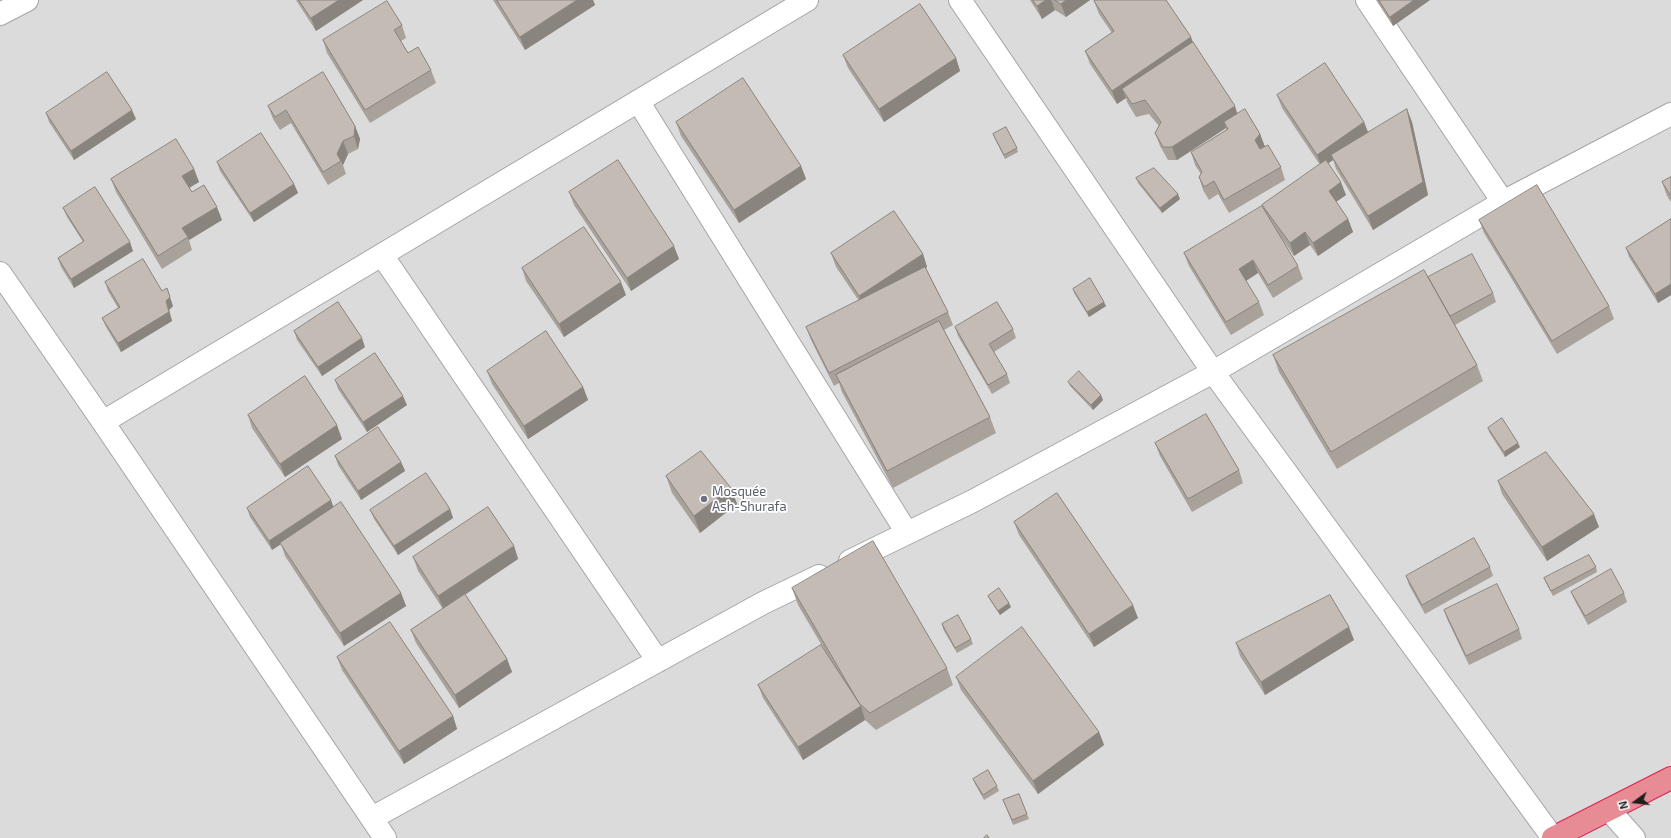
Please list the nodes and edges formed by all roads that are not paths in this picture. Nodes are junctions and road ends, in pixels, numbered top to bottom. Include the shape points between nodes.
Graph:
1 (27, 0) edge
2 (806, 0) edge
3 (960, 0) edge
4 (1367, 0) edge
5 (0, 14) edge
6 (638, 101) junction
7 (1671, 114) edge
8 (1503, 202) junction
9 (382, 255) junction
10 (0, 273) edge
11 (1213, 372) junction
12 (103, 422) junction
13 (907, 533) junction
14 (658, 661) junction
15 (1671, 778) edge
16 (1609, 810) junction
17 (372, 818) junction
18 (385, 838) edge
19 (1553, 838) edge
20 (1634, 838) edge

1 - 5 street
2 - 6 street
3 - 11 street
4 - 8 street
6 - 9 street
6 - 13 street
7 - 8 street
8 - 11 street
9 - 12 street
9 - 14 street
10 - 12 street
11 - 13 street via 973,501
11 - 19 street
12 - 17 street
13 - 14 street via 764,603
14 - 17 street
15 - 16 highway
16 - 19 highway
16 - 20 street
17 - 18 street

